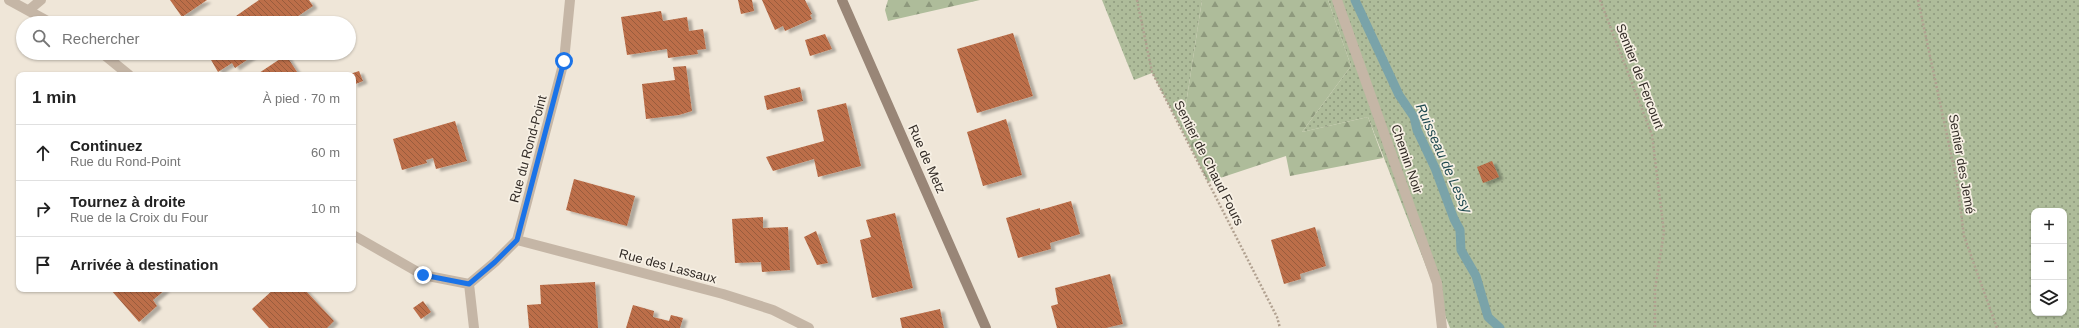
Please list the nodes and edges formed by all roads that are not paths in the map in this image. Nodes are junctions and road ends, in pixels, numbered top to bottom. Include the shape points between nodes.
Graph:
1 (9, 0) edge
2 (41, 0) edge
3 (570, 0) edge
4 (842, 0) edge
5 (1337, 0) edge
6 (29, 10) junction
7 (39, 16) edge
8 (111, 60) edge
9 (125, 72) edge
10 (356, 237) edge
11 (517, 240) junction
12 (469, 284) junction
13 (474, 328) edge
14 (809, 328) edge
15 (986, 328) edge
16 (1442, 328) edge

1 - 6 street
2 - 6 street
3 - 11 street, Rue du Rond-Point via 564,61
4 - 15 main road, Rue de Metz
5 - 16 street, Chemin Noir via 1437,283
6 - 7 street
8 - 9 street
10 - 12 street via 423,275
11 - 12 street
11 - 14 street, Rue des Lassaux via 723,294 773,310
12 - 13 street

